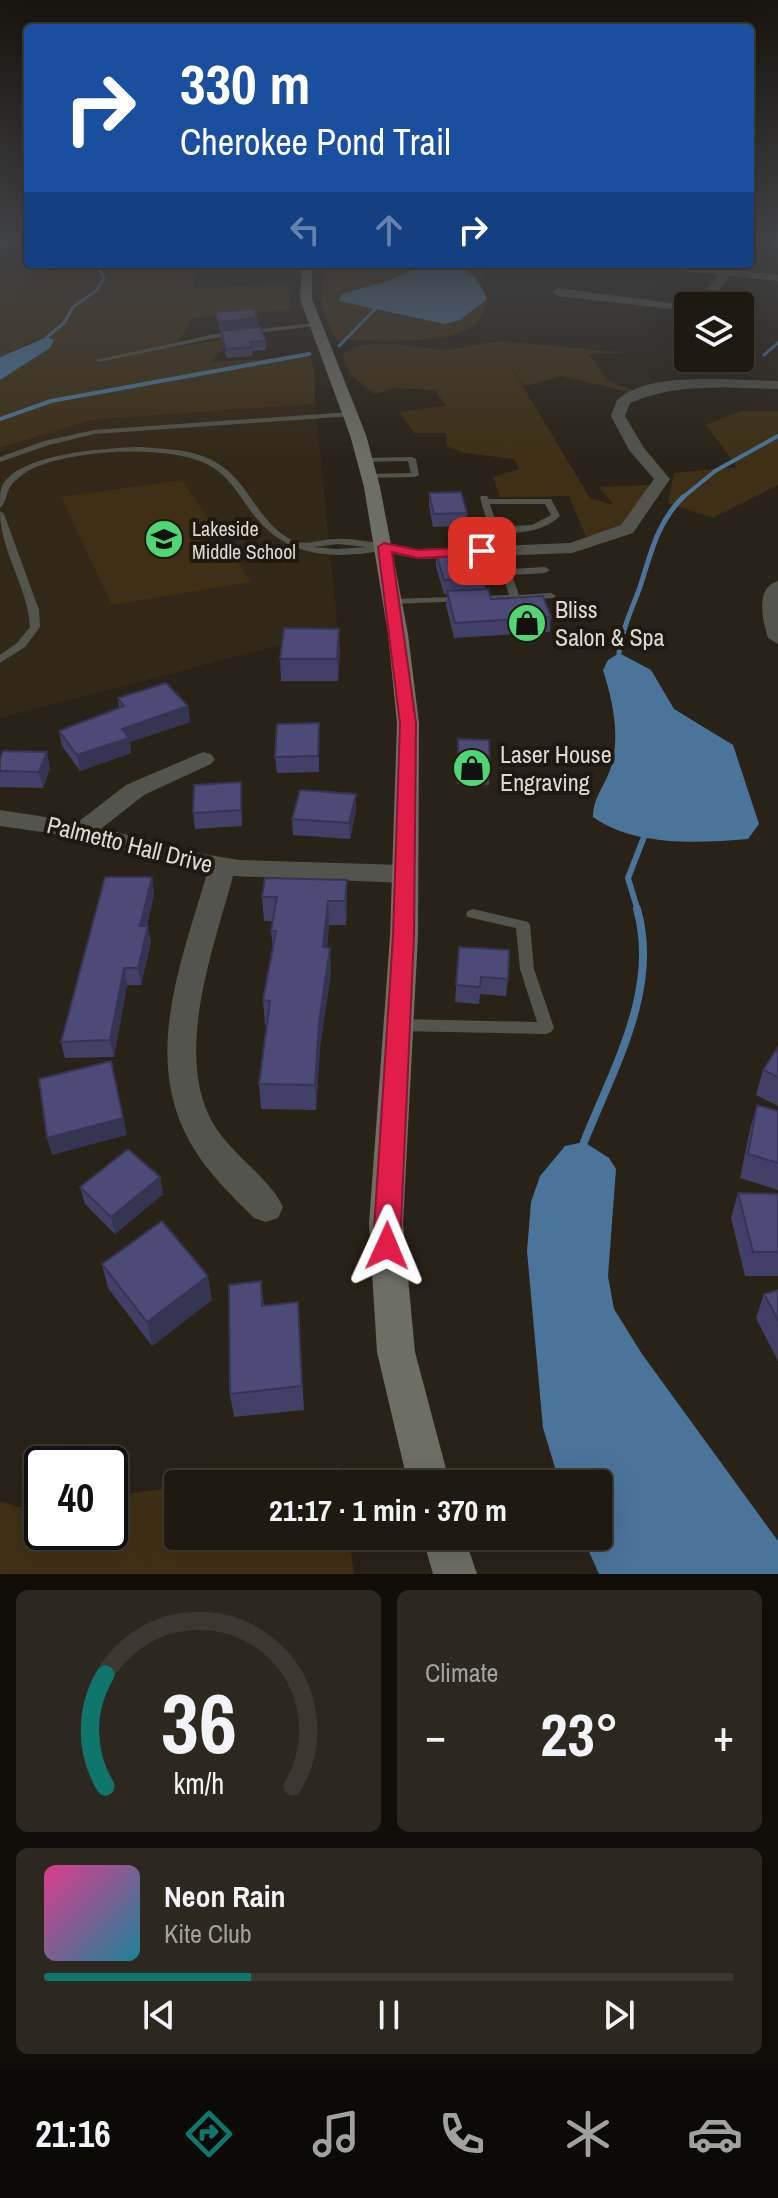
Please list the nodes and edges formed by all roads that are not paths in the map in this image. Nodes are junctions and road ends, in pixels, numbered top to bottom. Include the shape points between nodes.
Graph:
1 (311, 315) edge
2 (314, 325) junction
3 (99, 360) dead end
4 (778, 385) edge
5 (350, 414) junction
6 (0, 460) edge
7 (368, 468) junction
8 (0, 505) edge
9 (0, 514) edge
10 (495, 530) junction
11 (384, 547) junction
12 (501, 549) junction
13 (545, 570) dead end
14 (507, 572) junction
15 (778, 587) edge
16 (551, 596) dead end
17 (515, 598) junction
18 (393, 602) junction
19 (778, 638) edge
20 (0, 660) edge
21 (203, 759) dead end
22 (0, 818) edge
23 (84, 830) junction
24 (222, 867) junction
25 (405, 874) junction
26 (473, 914) dead end
27 (398, 1025) junction
28 (266, 1207) dead end
29 (426, 1470) edge
30 (447, 1550) edge
31 (455, 1574) edge

1 - 2 street
2 - 3 lane via 215,336
2 - 5 street
4 - 12 street via 666,386 624,400 618,416 662,479 639,517 627,529 572,548
5 - 6 lane via 94,432
5 - 7 street
7 - 7 lane via 415,475 412,459
7 - 11 street
8 - 11 lane via 8,483 19,474 56,460 106,450 165,450 202,458 223,470 274,534 336,553
9 - 20 lane via 34,610 35,627
10 - 10 lane via 485,500 548,501 556,516 533,529
10 - 12 lane
11 - 12 street via 418,554
11 - 18 street
12 - 14 lane
13 - 14 lane
14 - 17 lane
15 - 19 street via 770,608
16 - 17 lane
17 - 18 lane
18 - 25 street via 408,723
21 - 23 street via 135,790
22 - 23 street, Palmetto Hall Drive
23 - 24 street, Palmetto Hall Drive
24 - 25 street, Palmetto Hall Drive
24 - 28 street via 194,975 181,1069 190,1107 208,1143
25 - 27 street
26 - 27 lane via 523,925 527,969 546,1028
27 - 29 street via 387,1267 396,1352
30 - 31 street

